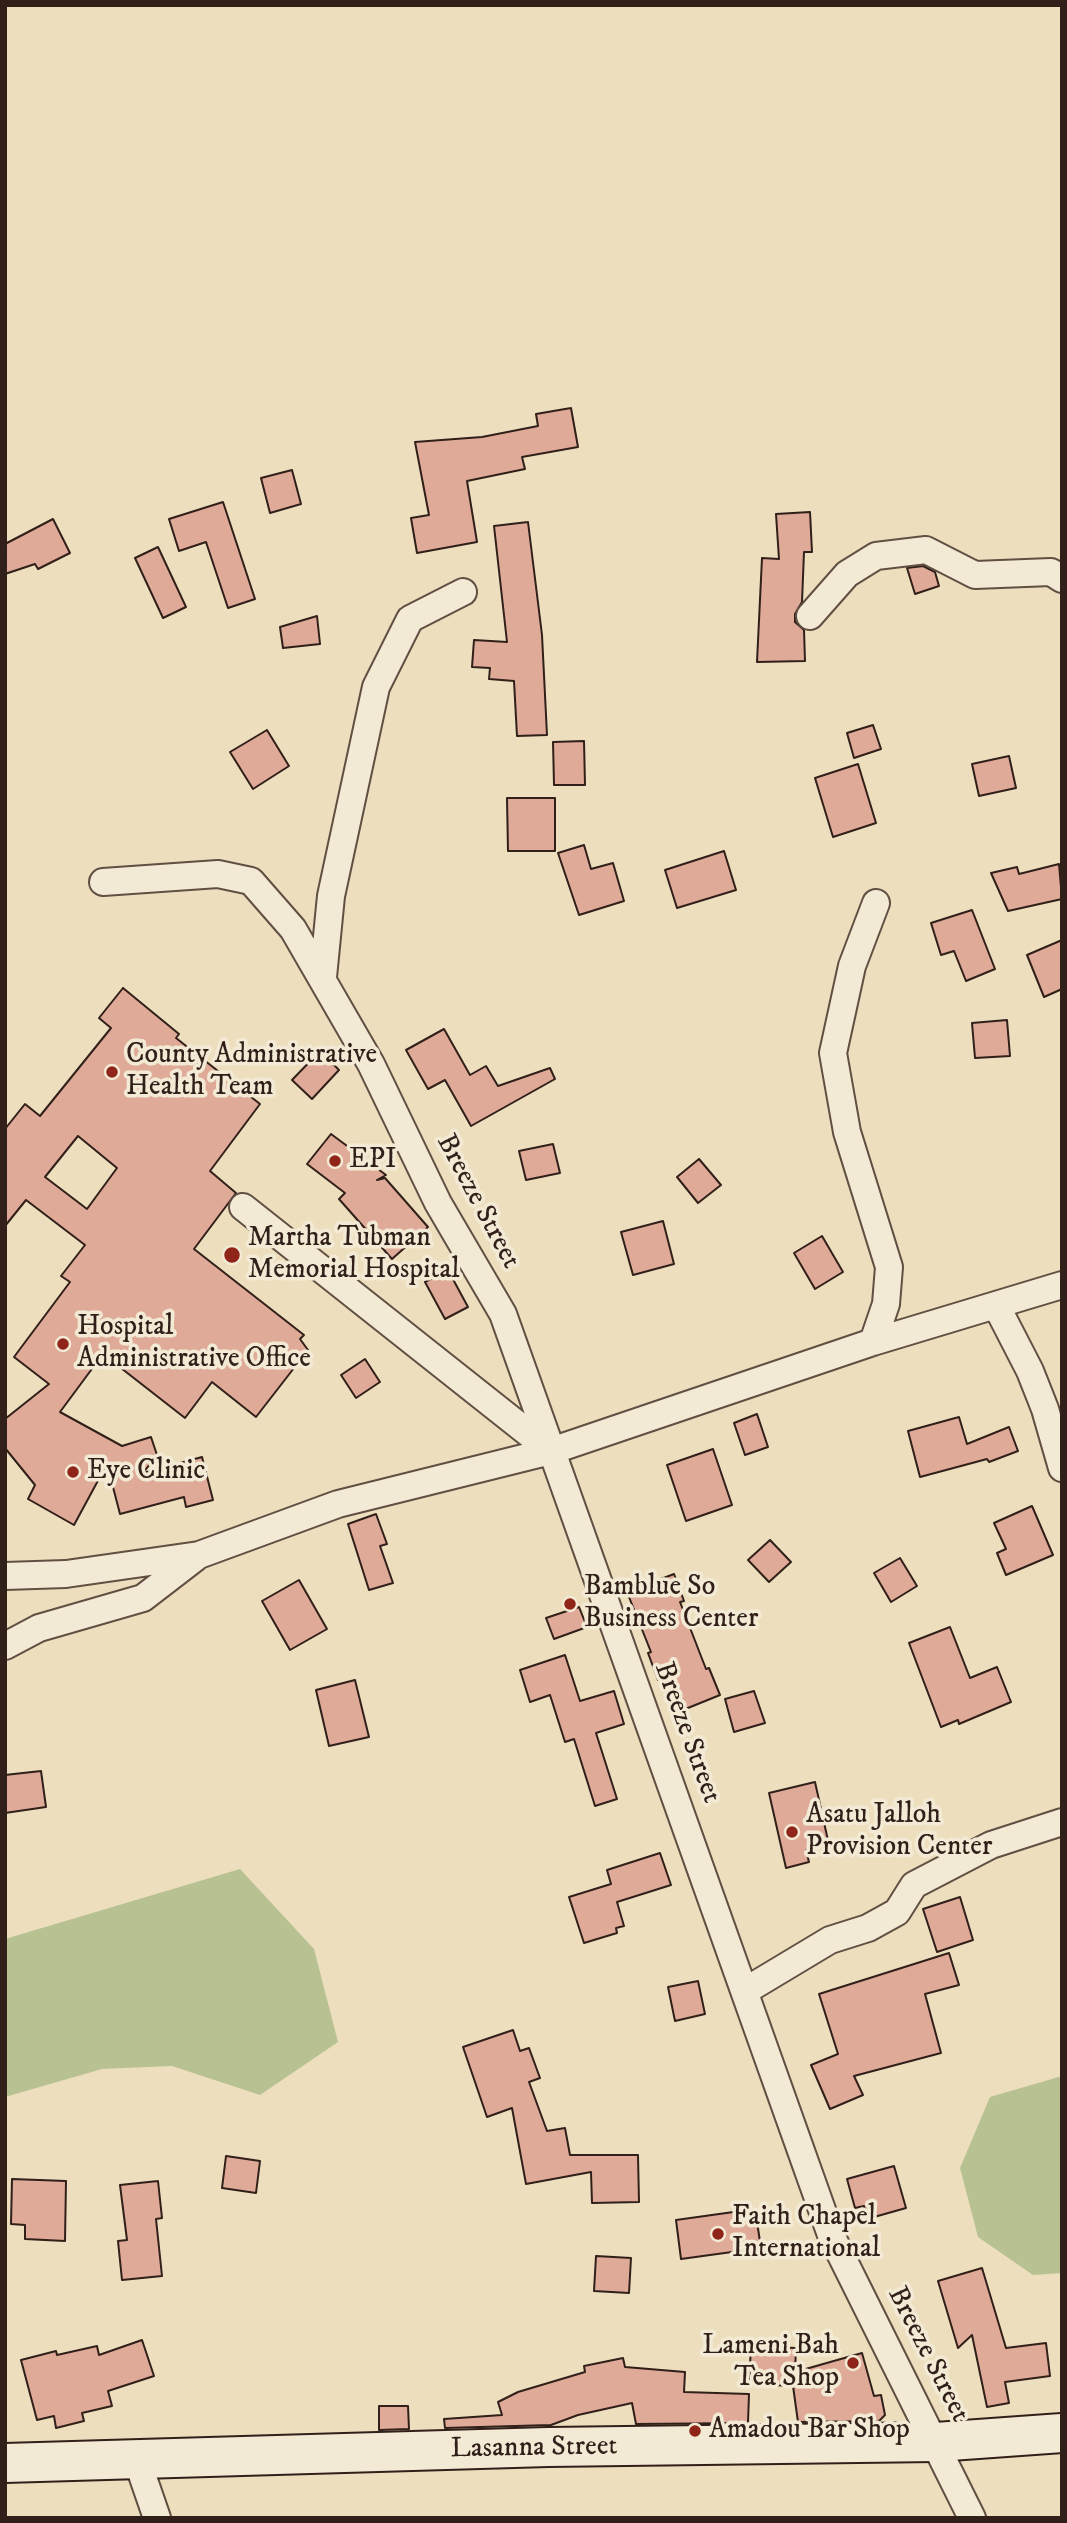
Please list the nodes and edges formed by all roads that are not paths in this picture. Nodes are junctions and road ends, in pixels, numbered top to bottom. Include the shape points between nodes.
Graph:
1 (1062, 579) edge
2 (463, 592) dead end
3 (810, 616) dead end
4 (103, 882) dead end
5 (876, 903) dead end
6 (323, 977) junction
7 (243, 1207) dead end
8 (1062, 1284) edge
9 (996, 1305) junction
10 (873, 1342) junction
11 (551, 1451) junction
12 (1062, 1468) edge
13 (199, 1555) junction
14 (5, 1576) edge
15 (5, 1646) edge
16 (1062, 1822) edge
17 (745, 1991) junction
18 (1062, 2433) edge
19 (936, 2442) junction
20 (137, 2460) junction
21 (5, 2463) edge
22 (157, 2518) edge
23 (972, 2518) edge

1 - 3 street via 1052,572 975,575 926,550 876,556 847,574
2 - 6 street via 410,619 376,687 331,897
4 - 6 street, Breeze Street via 218,874 251,881 293,929
5 - 10 street via 852,966 833,1053 847,1132 889,1266 886,1304
6 - 11 street, Breeze Street via 438,1202 503,1314
7 - 11 street
8 - 9 street
9 - 10 street
9 - 12 street via 1030,1371
10 - 11 street
11 - 13 street via 338,1504
11 - 17 street, Breeze Street
13 - 14 street via 66,1574
13 - 15 street via 143,1598 39,1628
16 - 17 street via 991,1845 959,1861 914,1885 897,1912 868,1928 830,1940
17 - 19 street, Breeze Street via 831,2235
18 - 19 street, Lasanna Street
19 - 20 street, Lasanna Street via 548,2447
19 - 23 street, Breeze Street
20 - 21 street, Lasanna Street
20 - 22 street

